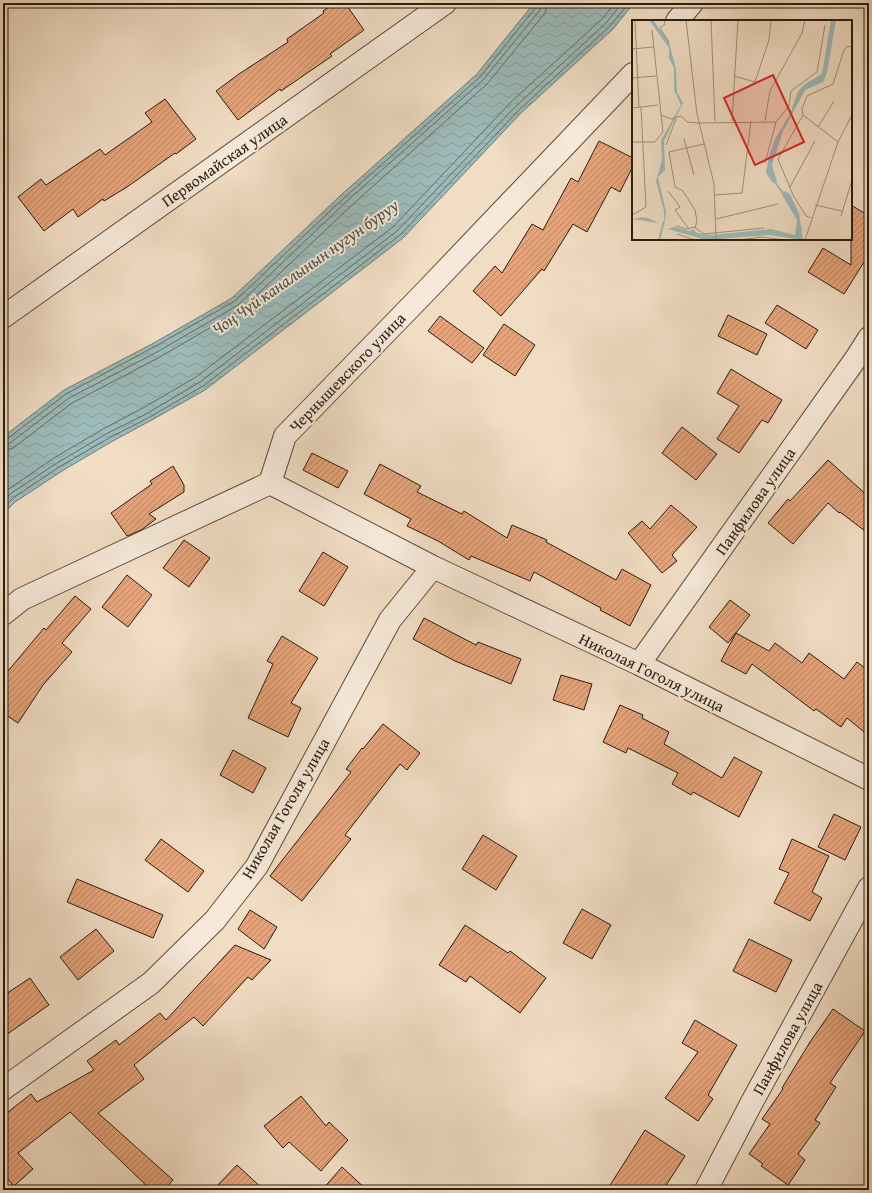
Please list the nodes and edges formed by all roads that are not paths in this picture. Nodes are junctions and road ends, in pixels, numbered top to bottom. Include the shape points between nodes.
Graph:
1 (445, 3) edge
2 (692, 3) edge
3 (679, 20) edge
4 (632, 75) edge
5 (3, 317) edge
6 (869, 338) edge
7 (270, 484) junction
8 (433, 567) junction
9 (3, 614) edge
10 (639, 664) junction
11 (869, 779) edge
12 (869, 888) edge
13 (3, 1089) edge
14 (706, 1190) edge

1 - 5 street, Первомайская улица
2 - 3 street
4 - 7 street, Чернышевского улица via 285,436
6 - 10 street, Панфилова улица
7 - 8 street, Николая Гоголя улица
7 - 9 street via 22,599
8 - 10 street, Николая Гоголя улица
8 - 13 street, Николая Гоголя улица via 390,620 256,866 215,920 151,983
10 - 11 street, Николая Гоголя улица
12 - 14 street, Панфилова улица

